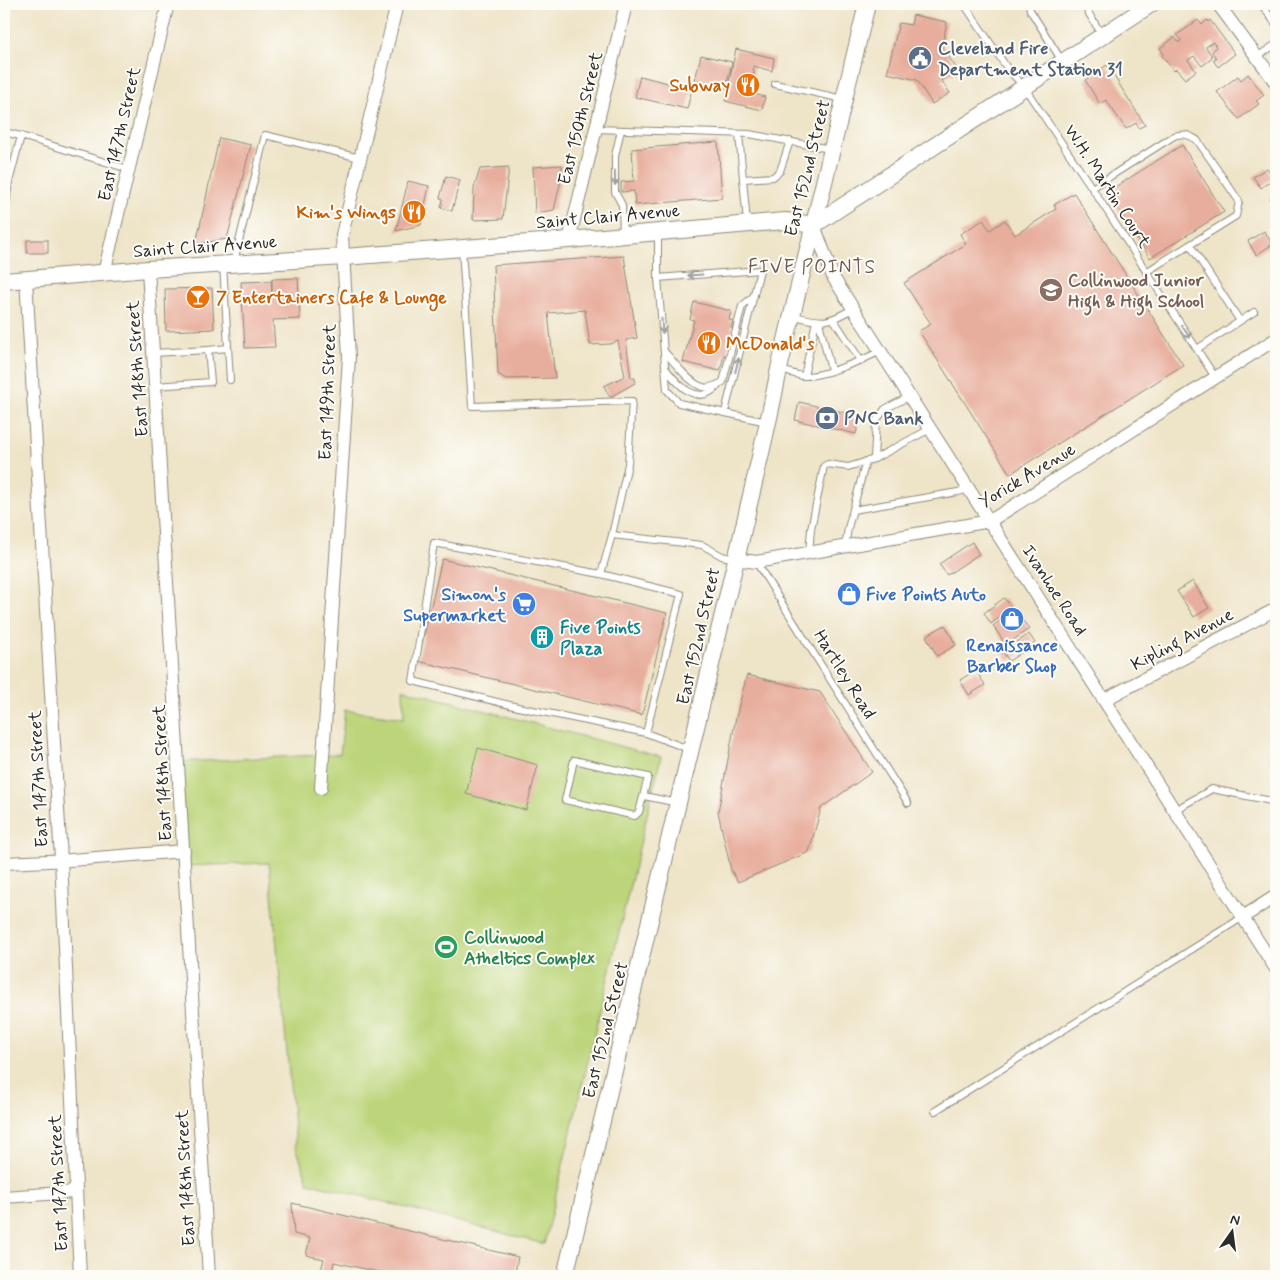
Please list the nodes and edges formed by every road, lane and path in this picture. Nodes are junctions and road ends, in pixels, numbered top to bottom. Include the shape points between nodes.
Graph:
1 (168, 4) edge
2 (397, 4) edge
3 (626, 4) edge
4 (867, 4) edge
5 (964, 4) edge
6 (1029, 4) edge
7 (1083, 4) edge
8 (1218, 4) edge
9 (1261, 4) edge
10 (1141, 7) edge
11 (1276, 24) edge
12 (1103, 36) junction
13 (1276, 44) edge
14 (1257, 57) junction
15 (1063, 62) junction
16 (1276, 83) edge
17 (775, 84) dead end
18 (1024, 87) junction
19 (844, 99) junction
20 (596, 130) junction
21 (621, 130) junction
22 (4, 132) edge
23 (739, 134) junction
24 (21, 136) junction
25 (790, 141) junction
26 (832, 150) junction
27 (360, 158) junction
28 (128, 169) junction
29 (743, 179) junction
30 (6, 181) edge
31 (1092, 188) junction
32 (4, 219) edge
33 (747, 224) junction
34 (814, 224) junction
35 (658, 232) junction
36 (623, 235) junction
37 (569, 240) junction
38 (1190, 245) junction
39 (462, 248) junction
40 (344, 257) junction
41 (228, 264) junction
42 (148, 269) junction
43 (1146, 272) junction
44 (104, 273) junction
45 (658, 278) junction
46 (26, 279) junction
47 (4, 281) edge
48 (754, 296) junction
49 (854, 308) junction
50 (1254, 312) dead end
51 (792, 316) junction
52 (834, 320) junction
53 (1240, 321) junction
54 (818, 322) junction
55 (1275, 344) edge
56 (228, 348) junction
57 (1197, 349) junction
58 (208, 350) junction
59 (664, 350) junction
60 (881, 351) junction
61 (153, 353) junction
62 (861, 361) junction
63 (665, 368) junction
64 (779, 370) junction
65 (831, 370) junction
66 (804, 376) junction
67 (1215, 377) junction
68 (230, 380) dead end
69 (723, 382) junction
70 (155, 386) junction
71 (910, 396) junction
72 (725, 412) junction
73 (769, 423) junction
74 (930, 429) junction
75 (874, 459) junction
76 (866, 462) junction
77 (969, 488) junction
78 (852, 510) junction
79 (990, 521) junction
80 (612, 535) junction
81 (845, 547) junction
82 (809, 553) junction
83 (736, 559) junction
84 (756, 562) junction
85 (601, 574) junction
86 (1276, 609) edge
87 (1104, 700) junction
88 (646, 733) junction
89 (692, 750) junction
90 (321, 788) dead end
91 (644, 796) junction
92 (1276, 802) edge
93 (680, 803) junction
94 (908, 803) dead end
95 (1175, 810) junction
96 (184, 851) junction
97 (61, 859) junction
98 (4, 862) edge
99 (1276, 896) edge
100 (1243, 917) junction
101 (1276, 969) edge
102 (935, 1111) dead end
103 (75, 1192) junction
104 (4, 1197) edge
105 (80, 1276) edge
106 (209, 1276) edge
107 (566, 1276) edge

1 - 28 street, East 147th Street
2 - 27 street, East 149th Street
3 - 20 street, East 150th Street
4 - 19 street, East 152nd Street
5 - 18 lane, W.H. Martin Court via 1007,68
6 - 15 lane
7 - 12 lane
8 - 14 street
9 - 11 lane
10 - 12 street
12 - 15 street
13 - 14 lane
14 - 16 street
15 - 18 street
17 - 19 lane
18 - 31 lane, W.H. Martin Court
18 - 34 street
19 - 26 street, East 152nd Street
20 - 21 lane
20 - 37 street, East 150th Street
21 - 23 lane
21 -> 36 lane via 615,156 615,192 622,205
22 - 24 lane
23 - 25 lane
23 - 29 lane
24 - 28 lane
24 - 30 lane
25 - 26 lane
25 - 29 lane via 780,171 773,177
26 - 34 street, East 152nd Street
27 - 40 street, East 149th Street via 342,235
27 - 41 lane via 265,135
28 - 44 street, East 147th Street
29 - 33 lane
30 - 32 lane
31 - 38 lane via 1174,136 1190,135 1197,140 1239,201 1236,216
31 - 43 lane, W.H. Martin Court
33 - 34 street, Saint Clair Avenue via 785,221
33 - 35 street, Saint Clair Avenue
34 - 49 street, Ivanhoe Road via 833,277
34 - 51 street, East 152nd Street
35 - 36 street, Saint Clair Avenue
35 - 45 lane
36 - 37 street, Saint Clair Avenue
37 - 39 street, Saint Clair Avenue
38 - 43 lane
38 - 53 lane
39 - 40 street, Saint Clair Avenue
39 - 80 lane via 472,406 632,401 628,464
40 - 41 street, Saint Clair Avenue
40 - 90 street, East 149th Street via 349,357
41 - 42 street, Saint Clair Avenue
41 - 56 lane
42 - 44 street, Saint Clair Avenue
42 - 61 street, East 148th Street
43 -> 57 lane, W.H. Martin Court
44 - 46 street, Saint Clair Avenue
48 -> 45 lane via 760,270
45 -> 59 lane
46 - 47 street, Saint Clair Avenue
46 - 97 street, East 147th Street
48 - 69 lane via 742,306
72 -> 48 lane
49 - 52 lane
49 - 60 street, Ivanhoe Road
50 - 53 lane
51 - 54 lane
51 - 64 street, East 152nd Street
52 - 54 lane
52 - 62 lane
53 - 57 lane
54 - 65 lane
54 - 66 lane
55 - 67 street, Yorick Avenue
56 - 58 lane
56 - 68 lane
57 - 67 lane, W.H. Martin Court
58 - 61 lane
58 - 70 lane via 211,382
59 - 63 lane
59 - 69 lane via 692,381 703,387
60 - 62 lane
60 - 71 street, Ivanhoe Road
61 - 70 street, East 148th Street
62 - 65 lane
63 - 69 lane via 675,382 692,394 711,392
63 - 72 lane via 667,390 679,403
64 - 66 lane
64 - 73 street, East 152nd Street
65 - 66 lane
67 - 79 street, Yorick Avenue
70 - 96 street, East 148th Street
71 - 74 street, Ivanhoe Road
71 - 75 lane via 885,409 876,421
72 - 73 lane
73 - 83 street, East 152nd Street
74 - 75 lane
74 - 77 street, Ivanhoe Road
75 - 76 lane
76 - 78 lane
76 - 82 lane via 848,467 824,466
77 - 78 lane
77 - 79 street, Ivanhoe Road
78 - 81 lane
79 - 81 street, Yorick Avenue
79 - 87 street, Ivanhoe Road
80 - 83 lane via 702,546
80 - 85 lane
81 - 82 street, Yorick Avenue
82 - 84 street, Yorick Avenue
83 - 84 street, Yorick Avenue
83 - 89 street, East 152nd Street
84 - 94 lane, Hartley Road
85 - 88 lane via 681,594
85 - 88 lane via 434,544 413,681 518,707
86 - 87 street, Kipling Avenue
87 - 95 street, Ivanhoe Road
88 - 89 lane
89 - 93 street, East 152nd Street
91 - 91 lane via 648,777 574,760 565,800 635,816
91 - 93 lane
92 - 95 lane via 1212,789
93 - 107 street, East 152nd Street
95 - 100 street, Ivanhoe Road
96 - 97 street
96 - 106 street, East 148th Street
97 - 98 street
97 - 103 street, East 147th Street
99 - 100 street
100 - 101 street, Ivanhoe Road
100 - 102 lane
103 - 104 street
103 - 105 street, East 147th Street

